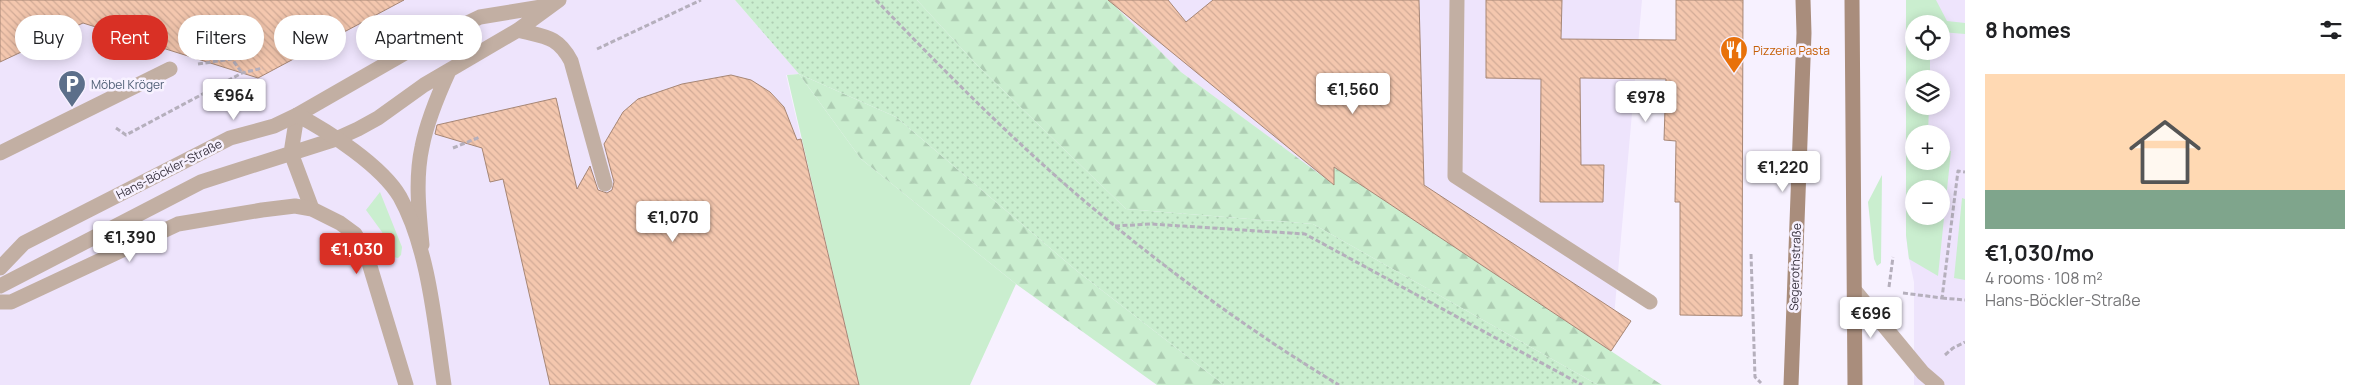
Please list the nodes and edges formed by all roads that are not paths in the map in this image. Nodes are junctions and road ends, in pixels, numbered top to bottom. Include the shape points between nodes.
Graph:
1 (1457, 0) edge
2 (1803, 0) edge
3 (1852, 0) edge
4 (553, 3) edge
5 (518, 30) junction
6 (170, 68) dead end
7 (449, 70) junction
8 (297, 115) junction
9 (336, 139) junction
10 (0, 153) edge
11 (291, 153) junction
12 (605, 184) dead end
13 (312, 208) junction
14 (423, 256) junction
15 (0, 268) edge
16 (0, 286) edge
17 (1856, 292) junction
18 (0, 302) edge
19 (1650, 302) dead end
20 (406, 385) edge
21 (444, 385) edge
22 (1791, 385) edge
23 (1855, 385) edge
24 (1937, 385) edge

1 - 19 street via 1455,176
2 - 22 main road, Segerothstraße
3 - 17 main road
4 - 5 street
4 - 8 street, Hans-Böckler-Straße via 480,17 405,53
5 - 7 street
5 - 12 street via 549,38 563,46 571,61
6 - 10 street
7 - 9 street via 378,118
7 - 14 street via 434,104 422,148 418,195
8 - 9 street
8 - 11 street
8 - 15 street, Hans-Böckler-Straße via 274,126 230,138 24,243
9 - 11 street
9 - 14 street via 378,171 399,197
11 - 13 street
11 - 16 street via 201,182
13 - 18 street via 295,206 178,224 11,302
13 - 20 street via 355,234 366,253
14 - 21 street
17 - 23 main road
17 - 24 street via 1923,373

